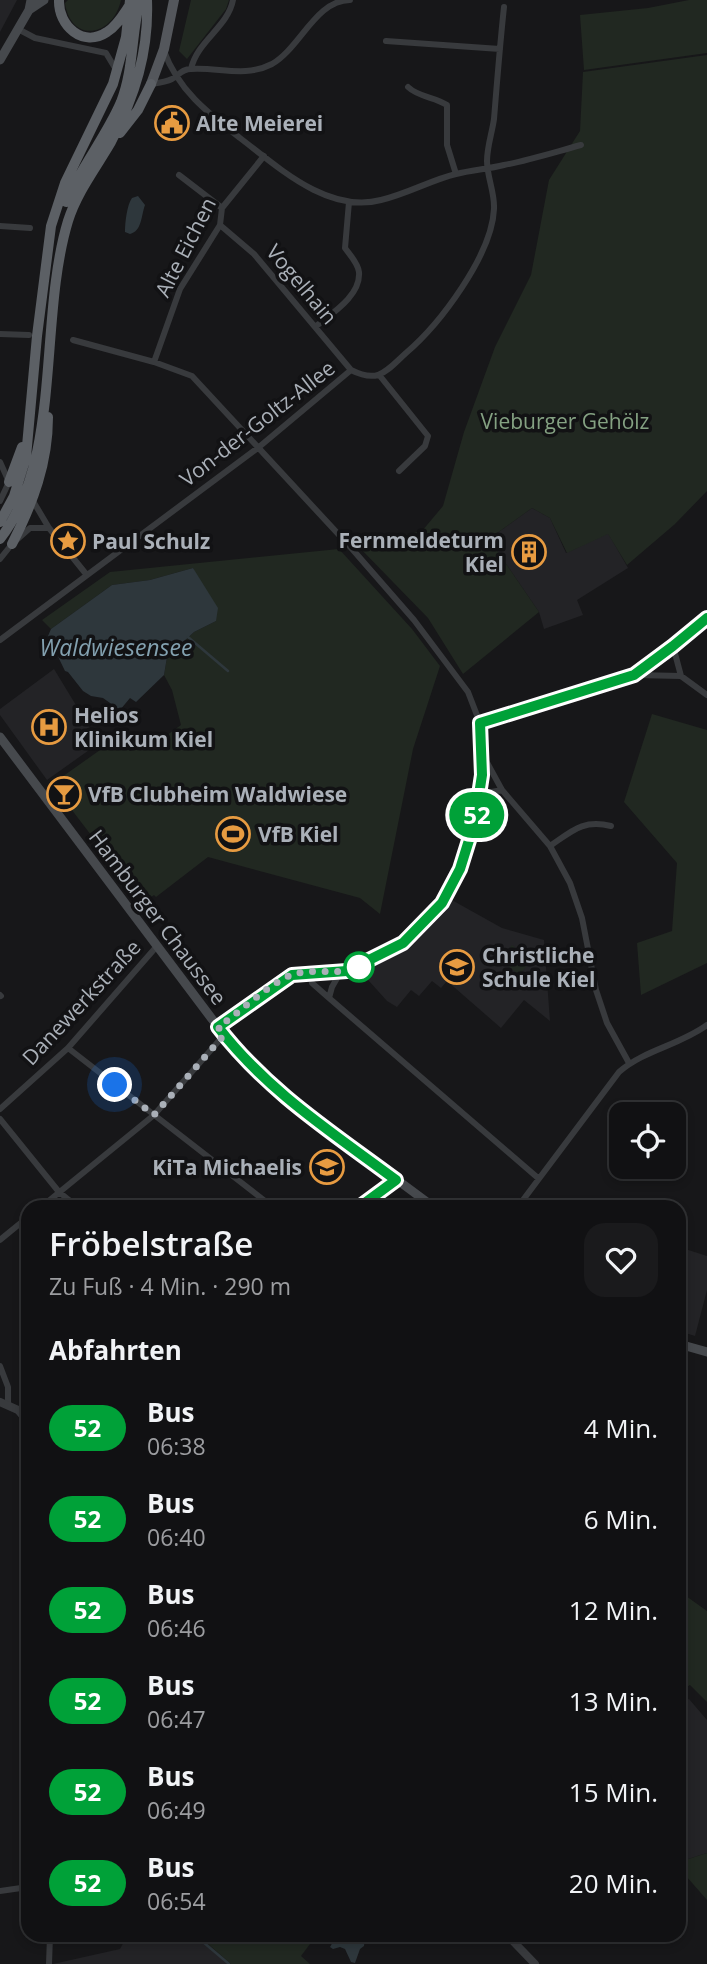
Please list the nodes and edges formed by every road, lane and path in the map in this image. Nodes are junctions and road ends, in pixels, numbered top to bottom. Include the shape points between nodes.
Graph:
1 (31, 0) edge
2 (44, 0) edge
3 (59, 0) edge
4 (147, 0) edge
5 (233, 0) edge
6 (350, 0) edge
7 (133, 1) edge
8 (171, 4) edge
9 (504, 7) dead end
10 (29, 10) junction
11 (18, 29) junction
12 (386, 41) dead end
13 (164, 49) junction
14 (500, 49) junction
15 (0, 60) edge
16 (191, 69) junction
17 (117, 73) junction
18 (177, 76) junction
19 (151, 84) junction
20 (408, 87) dead end
21 (111, 142) junction
22 (581, 145) dead end
23 (264, 156) junction
24 (488, 168) junction
25 (456, 174) junction
26 (179, 175) dead end
27 (349, 202) junction
28 (222, 208) junction
29 (220, 225) junction
30 (0, 226) edge
31 (30, 228) dead end
32 (47, 250) junction
33 (315, 327) junction
34 (0, 334) edge
35 (29, 335) dead end
36 (73, 340) dead end
37 (154, 362) junction
38 (351, 370) junction
39 (46, 375) junction
40 (380, 376) junction
41 (30, 414) junction
42 (258, 447) junction
43 (0, 463) edge
44 (399, 471) dead end
45 (9, 482) junction
46 (0, 501) edge
47 (33, 501) junction
48 (0, 522) edge
49 (50, 528) junction
50 (0, 540) edge
51 (12, 544) junction
52 (0, 559) edge
53 (86, 574) junction
54 (707, 618) edge
55 (0, 640) edge
56 (673, 646) junction
57 (634, 675) junction
58 (681, 676) junction
59 (707, 695) edge
60 (480, 723) junction
61 (2, 743) edge
62 (483, 755) junction
63 (502, 790) junction
64 (481, 794) junction
65 (611, 826) dead end
66 (550, 846) junction
67 (157, 946) junction
68 (340, 973) junction
69 (312, 983) dead end
70 (329, 998) junction
71 (707, 1025) edge
72 (221, 1031) junction
73 (68, 1048) junction
74 (629, 1063) junction
75 (0, 1109) edge
76 (154, 1115) junction
77 (0, 1119) edge
78 (538, 1178) junction
79 (396, 1180) junction
80 (59, 1192) junction
81 (50, 1200) edge
82 (69, 1200) edge
83 (264, 1200) edge
84 (369, 1200) edge
85 (424, 1200) edge
86 (523, 1200) edge
87 (21, 1223) edge
88 (0, 1240) edge
89 (686, 1346) edge
90 (707, 1352) edge
91 (0, 1366) edge
92 (4, 1403) edge
93 (21, 1414) edge
94 (21, 1887) edge
95 (0, 1891) edge
96 (50, 1942) edge
97 (514, 1942) edge
98 (49, 1964) edge
99 (535, 1964) edge

1 - 10 main road
2 - 10 main road
3 - 7 highway via 65,24 87,37 111,29
4 - 21 highway via 141,72
5 - 16 street
6 - 16 street via 325,8 271,64 240,72
7 - 17 highway
7 - 32 highway via 132,61 124,94 71,188
8 - 13 main road
9 - 14 street
10 - 11 main road
11 - 15 main road
11 - 17 street via 35,38 106,53
12 - 14 street
13 - 18 street
13 - 19 main road
14 - 24 street
16 - 18 street
17 - 32 highway via 65,183
18 - 19 street
18 - 23 street via 209,114
19 - 21 highway via 138,110
20 - 25 street via 447,105 447,145
21 - 39 highway via 69,219 54,291
22 - 24 street
23 - 27 street via 322,194
23 - 28 street, Alte Eichen
24 - 25 street
24 - 40 street via 494,200 492,223 468,277 432,327
25 - 27 street via 381,200
26 - 28 street
27 - 33 street via 345,248 359,273 354,291
28 - 29 street, Alte Eichen
29 - 33 street, Vogelhain via 254,254
29 - 37 street, Alte Eichen via 180,289
30 - 31 street
32 - 41 highway
33 - 38 street, Vogelhain
34 - 35 street
36 - 37 street
37 - 42 street via 192,376
38 - 40 street, Von-der-Goltz-Allee
38 - 42 street, Von-der-Goltz-Allee
39 - 47 highway via 48,428
39 - 50 highway via 32,478
40 - 44 street via 428,436 425,446
41 - 45 highway
41 - 48 highway via 22,475
42 - 53 street, Von-der-Goltz-Allee
42 - 60 street via 414,620 468,692
43 - 45 street
45 - 46 street
47 - 49 street
47 - 51 highway
49 - 51 street via 30,528
49 - 53 street
51 - 52 street
53 - 55 street, Von-der-Goltz-Allee
54 - 56 street
56 - 57 street
56 - 58 street
57 - 58 street
57 - 60 street
58 - 59 street
60 - 62 street
61 - 67 main road, Hamburger Chaussee
62 - 63 street
62 - 64 street
63 - 64 street
63 - 66 street
64 - 68 street via 460,869 442,903 403,943
65 - 66 street via 583,824
66 - 74 street via 582,918 607,1023
67 - 72 main road, Hamburger Chaussee
67 - 73 street, Danewerkstraße
68 - 70 street
68 - 72 street via 292,975
69 - 70 street
70 - 78 street
71 - 74 street
72 - 76 street
72 - 79 main road, Hamburger Chaussee via 276,1090
73 - 75 street, Danewerkstraße
73 - 76 street
74 - 78 street
76 - 80 street
76 - 83 street
77 - 80 street
78 - 86 street
79 - 84 street
79 - 85 main road, Hamburger Chaussee
80 - 81 street
80 - 82 street
87 - 88 street
89 - 90 main road
91 - 92 street via 8,1387
92 - 93 street
94 - 95 street
96 - 98 street
97 - 99 street

